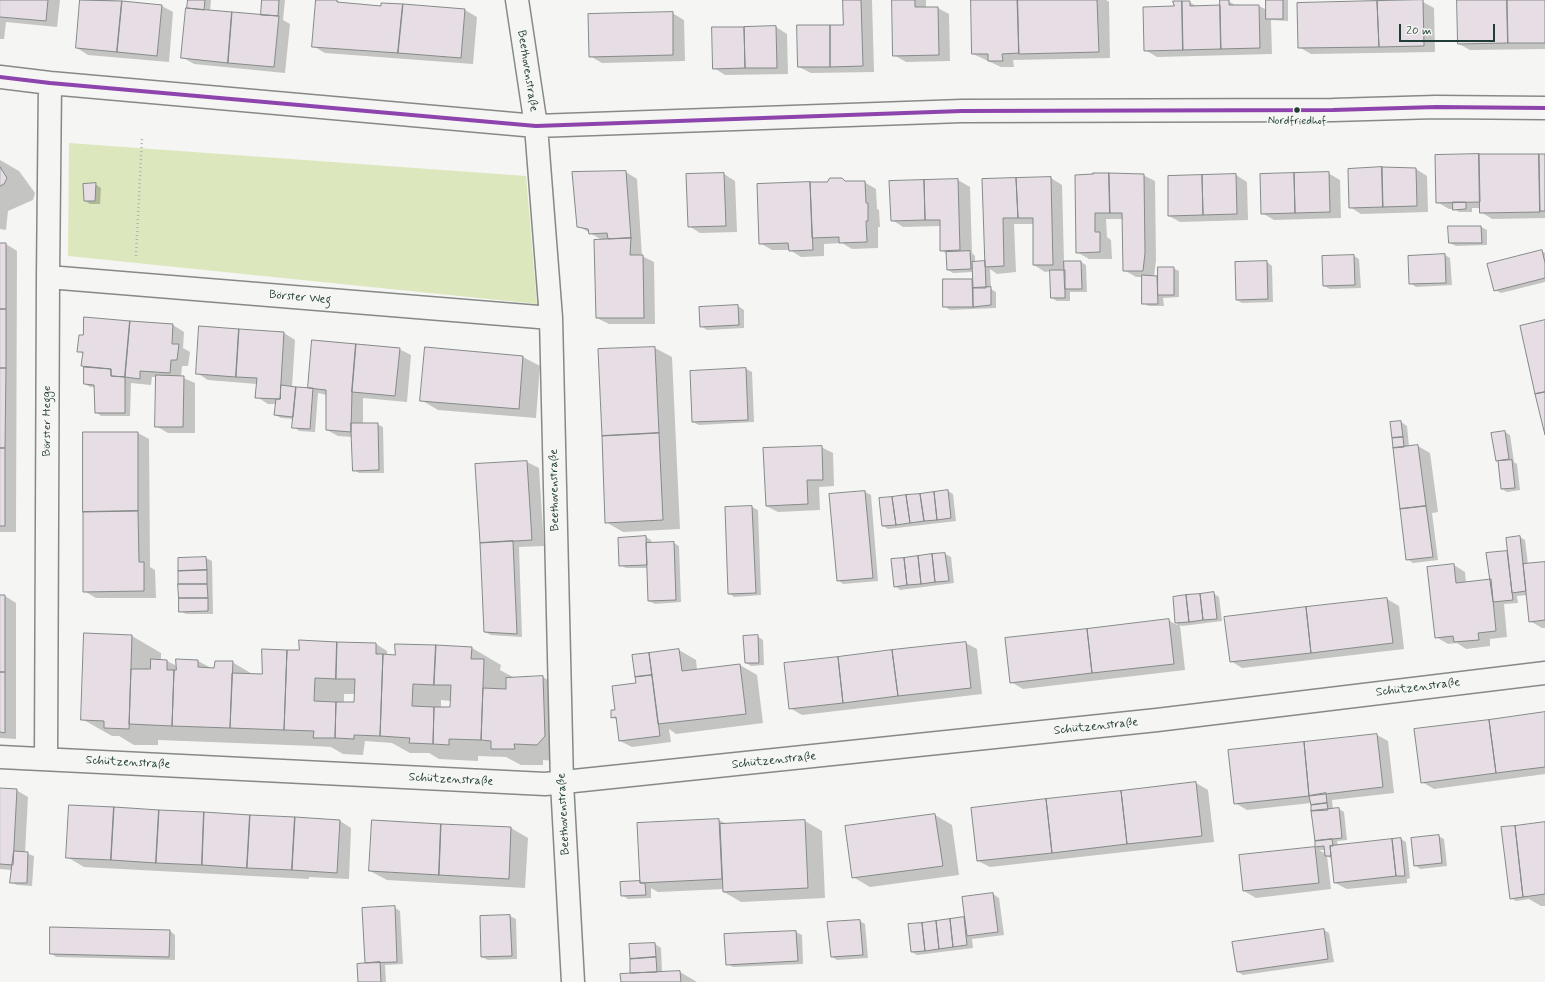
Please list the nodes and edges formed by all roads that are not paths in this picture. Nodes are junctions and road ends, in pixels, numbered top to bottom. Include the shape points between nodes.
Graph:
1 (517, 0) edge
2 (0, 77) edge
3 (50, 83) junction
4 (1545, 108) edge
5 (536, 126) junction
6 (48, 277) junction
7 (551, 318) junction
8 (1545, 673) edge
9 (0, 757) edge
10 (46, 759) junction
11 (562, 783) junction
12 (572, 982) edge

1 - 5 street, Beethovenstraße
2 - 3 street
3 - 5 street
3 - 6 street, Börster Hegge
4 - 5 street via 962,111
5 - 7 street, Beethovenstraße
6 - 7 street, Börster Weg
6 - 10 street, Börster Hegge
7 - 11 street, Beethovenstraße
8 - 11 street, Schützenstraße via 1157,720
9 - 10 street, Schützenstraße
10 - 11 street, Schützenstraße
11 - 12 street, Beethovenstraße

